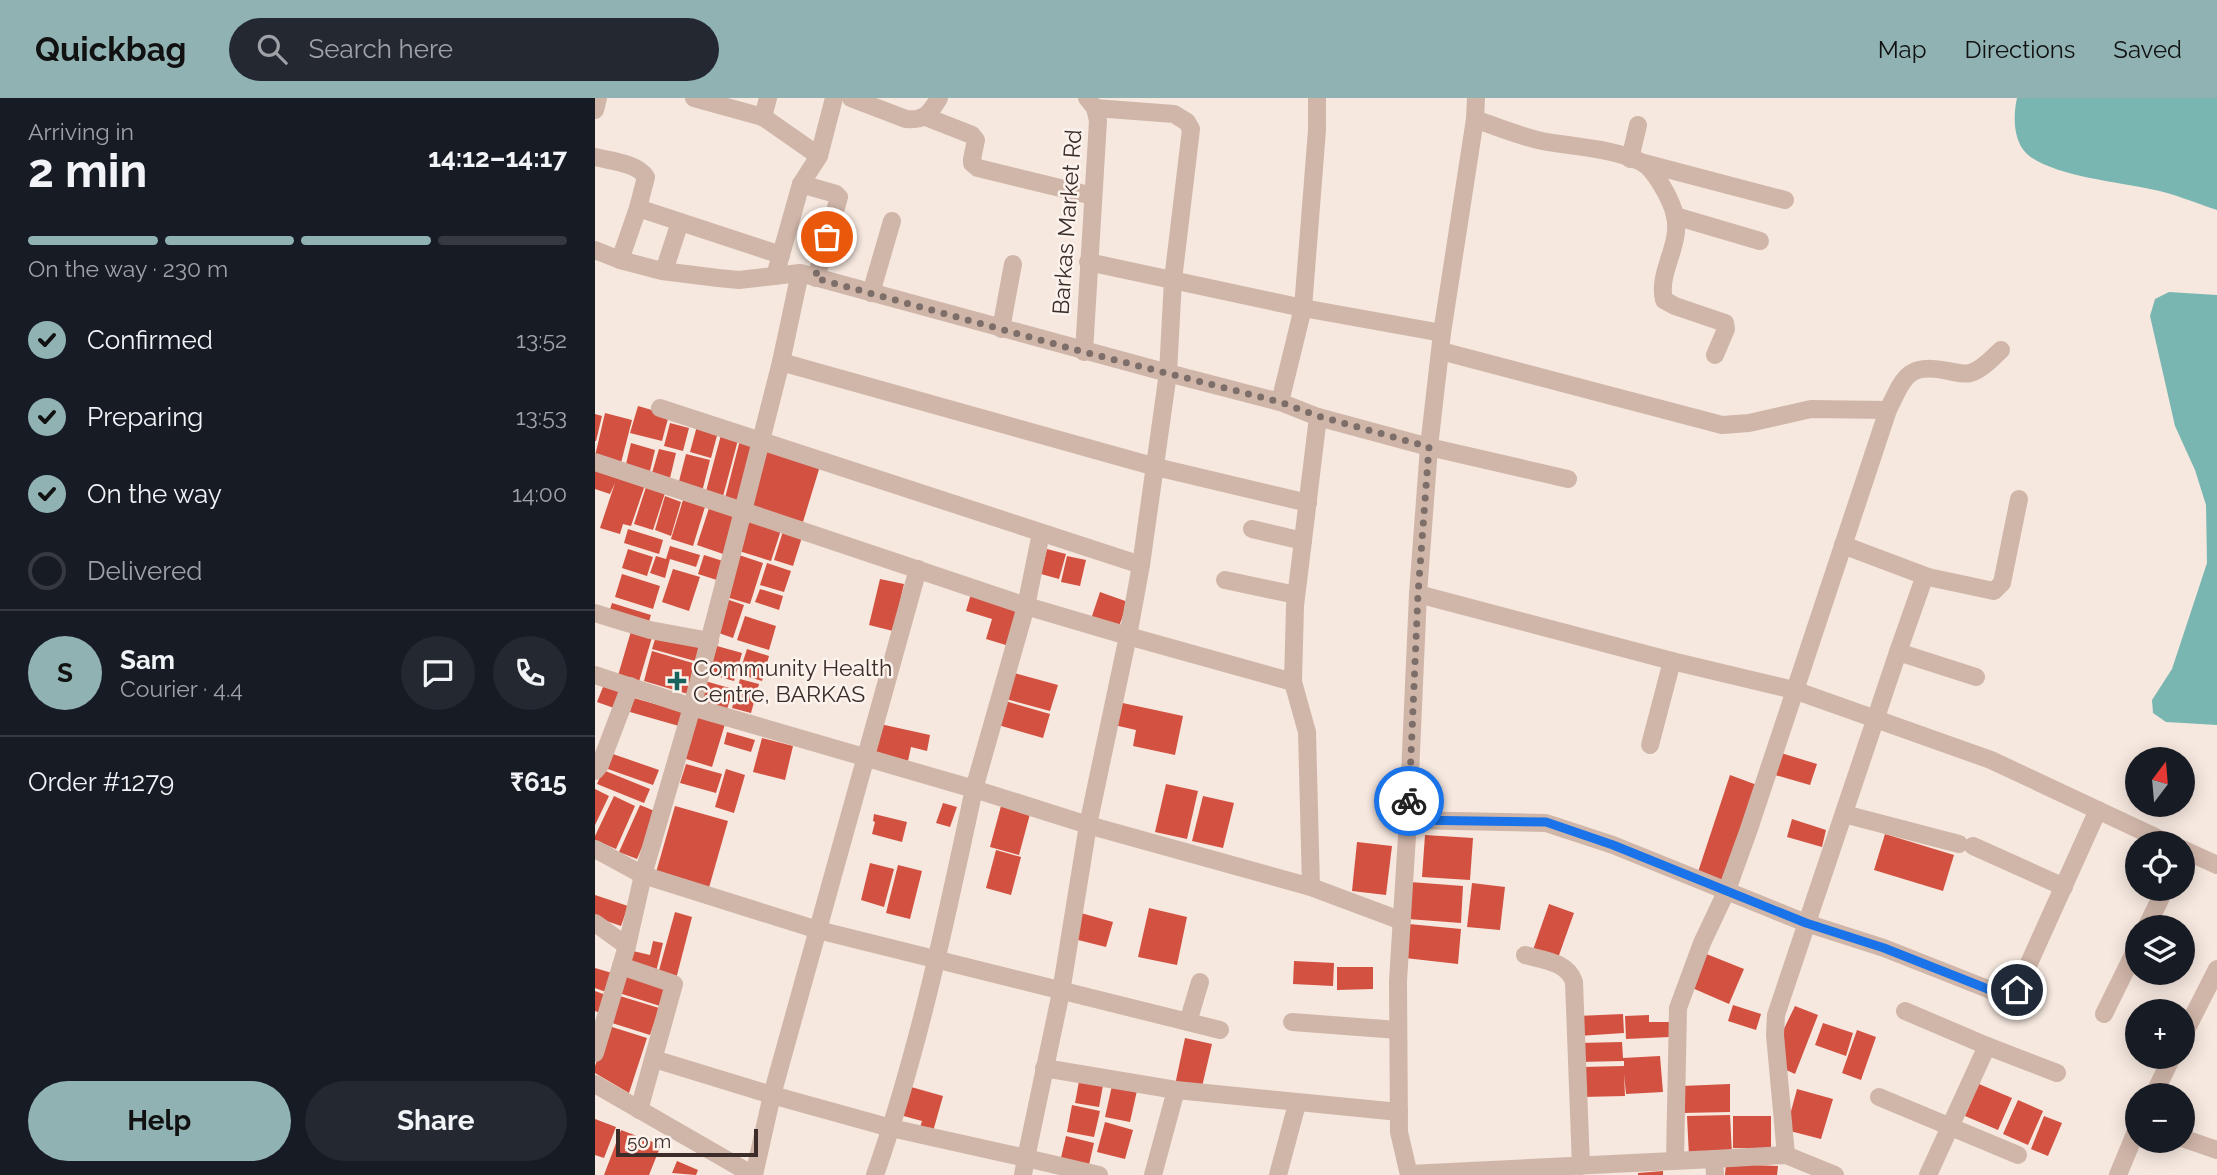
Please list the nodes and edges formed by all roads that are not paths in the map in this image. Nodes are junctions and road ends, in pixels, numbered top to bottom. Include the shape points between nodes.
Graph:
1 (598, 98) edge
2 (694, 98) edge
3 (768, 98) edge
4 (834, 98) edge
5 (851, 98) edge
6 (940, 98) edge
7 (1317, 98) edge
8 (1476, 98) edge
9 (1091, 103) edge
10 (595, 110) edge
11 (763, 117) junction
12 (926, 117) junction
13 (1475, 119) junction
14 (1638, 125) dead end
15 (819, 156) junction
16 (595, 157) edge
17 (1637, 161) junction
18 (801, 184) junction
19 (1093, 196) junction
20 (1785, 200) dead end
21 (638, 208) junction
22 (1675, 216) junction
23 (892, 221) dead end
24 (680, 222) junction
25 (1760, 241) dead end
26 (595, 250) edge
27 (781, 255) junction
28 (620, 260) junction
29 (1088, 262) junction
30 (1013, 264) dead end
31 (664, 271) junction
32 (808, 275) junction
33 (775, 276) junction
34 (1173, 280) junction
35 (871, 293) junction
36 (1303, 308) junction
37 (1000, 329) junction
38 (1442, 342) junction
39 (2001, 350) dead end
40 (1084, 352) junction
41 (1716, 355) dead end
42 (781, 362) junction
43 (1168, 373) junction
44 (1280, 402) junction
45 (660, 408) dead end
46 (1888, 410) junction
47 (1318, 416) junction
48 (760, 440) junction
49 (1429, 447) junction
50 (595, 462) edge
51 (1156, 467) junction
52 (1568, 479) dead end
53 (2019, 499) dead end
54 (1308, 503) junction
55 (743, 511) junction
56 (1252, 529) dead end
57 (1041, 533) junction
58 (1303, 541) junction
59 (1843, 545) junction
60 (1141, 565) junction
61 (918, 569) junction
62 (1928, 577) junction
63 (1225, 580) dead end
64 (1418, 594) junction
65 (1296, 595) junction
66 (1026, 606) junction
67 (595, 612) edge
68 (1128, 636) junction
69 (710, 641) junction
70 (1898, 652) junction
71 (1672, 661) junction
72 (595, 675) edge
73 (1976, 677) dead end
74 (1293, 682) junction
75 (630, 686) junction
76 (1794, 690) junction
77 (692, 707) junction
78 (1875, 717) junction
79 (1650, 745) dead end
80 (865, 756) junction
81 (595, 771) edge
82 (974, 789) junction
83 (2098, 810) junction
84 (1844, 814) junction
85 (1408, 820) junction
86 (1088, 825) junction
87 (2142, 831) edge
88 (595, 849) edge
89 (2195, 855) edge
90 (2217, 865) edge
91 (643, 875) junction
92 (1311, 887) junction
93 (2064, 887) junction
94 (1727, 890) junction
95 (1402, 920) junction
96 (595, 923) edge
97 (1806, 923) junction
98 (818, 930) junction
99 (627, 946) junction
100 (1525, 955) dead end
101 (937, 960) junction
102 (621, 966) junction
103 (2217, 969) edge
104 (2125, 971) edge
105 (1200, 982) dead end
106 (1061, 992) junction
107 (1905, 1011) dead end
108 (2195, 1012) edge
109 (2104, 1014) dead end
110 (1188, 1022) junction
111 (1292, 1022) dead end
112 (1220, 1030) dead end
113 (1398, 1030) junction
114 (1987, 1046) junction
115 (595, 1053) edge
116 (654, 1059) junction
117 (1044, 1068) junction
118 (2057, 1073) dead end
119 (595, 1084) edge
120 (1176, 1090) junction
121 (772, 1095) junction
122 (1879, 1097) dead end
123 (1297, 1104) junction
124 (639, 1110) junction
125 (1399, 1112) junction
126 (1950, 1126) junction
127 (891, 1128) junction
128 (2195, 1142) edge
129 (2217, 1150) edge
130 (2127, 1153) edge
131 (1786, 1155) junction
132 (2018, 1155) dead end
133 (1675, 1160) junction
134 (1024, 1166) edge
135 (1581, 1166) junction
136 (1715, 1167) edge
137 (1616, 1170) edge
138 (1504, 1172) edge
139 (1409, 1174) edge
140 (753, 1175) edge
141 (875, 1175) edge
142 (1099, 1175) edge
143 (1153, 1175) edge
144 (1278, 1175) edge
145 (1835, 1175) edge
146 (1928, 1175) edge
147 (2118, 1175) edge

1 - 10 street
2 - 11 street
3 - 11 street
4 - 15 street
5 - 12 street via 906,119
6 - 12 street
7 - 36 street
8 - 13 street
9 - 19 street, Barkas Market Rd via 1098,121
9 - 34 street via 1174,114 1191,129
11 - 15 street
12 - 19 street via 976,139 972,163 978,167
13 - 17 street via 1538,140
13 - 38 street
14 - 17 street
15 - 18 street
16 - 21 street via 643,172 645,185
17 - 20 street
17 - 22 street via 1659,180
18 - 27 street
18 - 32 street via 839,197
19 - 29 street, Barkas Market Rd
21 - 24 street
21 - 28 street
22 - 25 street
22 - 41 street via 1664,300 1725,323
23 - 35 street
24 - 27 street
24 - 31 street
26 - 28 street
27 - 33 street
28 - 31 street
29 - 34 street
29 - 40 street, Barkas Market Rd
30 - 37 street
31 - 33 street via 739,280
32 - 33 street
32 - 35 street
32 - 42 street
34 - 36 street
34 - 43 street
35 - 37 street
36 - 38 street
36 - 44 street
37 - 40 street
38 - 46 street via 1722,425 1811,409
38 - 49 street
39 - 46 street via 1970,373 1923,366 1900,386
40 - 43 street
42 - 48 street
42 - 51 street
43 - 44 street
43 - 51 street
44 - 47 street
45 - 48 street
46 - 59 street
47 - 49 street
47 - 54 street
48 - 55 street
48 - 57 street
49 - 52 street
49 - 64 street
50 - 55 street
51 - 54 street
51 - 60 street
53 - 62 street via 1998,588 1994,591
54 - 58 street
55 - 61 street
55 - 69 street
56 - 58 street
57 - 60 street
57 - 66 street
58 - 65 street
59 - 62 street
59 - 76 street
60 - 68 street
61 - 66 street
61 - 80 street
62 - 70 street
63 - 65 street
64 - 71 street
64 - 85 street
65 - 74 street
66 - 68 street
66 - 82 street
67 - 69 street via 650,630
68 - 74 street
68 - 86 street
69 - 77 street
70 - 73 street
70 - 78 street
71 - 76 street
71 - 79 street
72 - 75 street
74 - 92 street via 1307,732
75 - 77 street
75 - 81 street
76 - 78 street
76 - 94 street
77 - 80 street
77 - 91 street
78 - 83 street via 1991,760
78 - 84 street
80 - 82 street
80 - 98 street
82 - 86 street
82 - 101 street
83 - 87 street
83 - 93 street
84 - 93 street via 1966,845
84 - 97 street
85 - 94 street via 1546,822
85 - 95 street
86 - 92 street
86 - 106 street
88 - 91 street
89 - 90 street
91 - 98 street
91 - 99 street
92 - 95 street
93 - 97 street via 2017,990 2010,995
94 - 97 street
94 - 133 street via 1678,1008
95 - 113 street
96 - 99 street
97 - 131 street via 1776,1015
98 - 101 street
98 - 121 street
99 - 102 street
100 - 135 street via 1565,967 1574,982
101 - 106 street
101 - 127 street
102 - 115 street
102 - 116 street via 674,984
103 - 108 street
104 - 109 street
105 - 110 street
106 - 110 street
106 - 117 street
107 - 114 street
110 - 112 street
111 - 113 street
113 - 125 street
114 - 118 street
114 - 126 street
116 - 121 street
116 - 124 street
117 - 120 street
117 - 134 street
119 - 124 street
120 - 123 street
120 - 143 street
121 - 127 street
121 - 140 street
122 - 126 street
123 - 125 street
123 - 144 street
124 - 140 street
125 - 139 street
126 - 132 street
126 - 146 street
127 - 134 street
127 - 141 street
128 - 129 street
130 - 147 street
131 - 136 street
131 - 145 street
133 - 136 street
133 - 137 street
134 - 142 street
135 - 137 street
135 - 138 street
138 - 139 street

